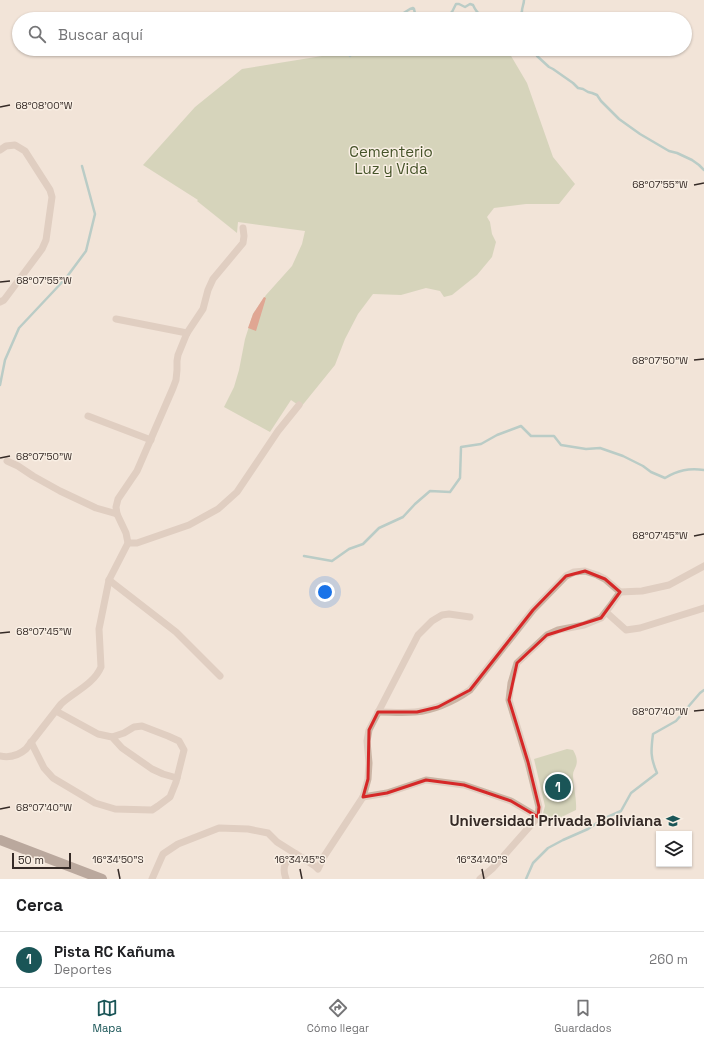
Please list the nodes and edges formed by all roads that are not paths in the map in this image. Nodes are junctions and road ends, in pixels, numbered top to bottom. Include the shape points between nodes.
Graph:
1 (0, 150) edge
2 (243, 228) dead end
3 (0, 302) edge
4 (116, 319) dead end
5 (187, 333) junction
6 (299, 405) dead end
7 (88, 416) dead end
8 (150, 440) junction
9 (7, 460) dead end
10 (117, 514) junction
11 (128, 543) junction
12 (704, 566) edge
13 (109, 580) junction
14 (620, 592) junction
15 (704, 608) edge
16 (606, 612) junction
17 (470, 617) dead end
18 (220, 676) dead end
19 (56, 711) junction
20 (378, 712) junction
21 (112, 737) junction
22 (31, 742) junction
23 (0, 756) edge
24 (177, 778) junction
25 (363, 797) junction
26 (538, 817) junction
27 (0, 840) edge
28 (296, 854) junction
29 (102, 879) edge
30 (152, 879) edge
31 (286, 879) edge
32 (480, 879) edge

1 - 3 street via 15,145 25,151 52,197 46,240 42,249
2 - 5 street via 243,243 213,279 203,309
4 - 5 street
5 - 8 street via 177,361 174,388
6 - 11 street via 278,431 237,492 218,509 189,524
7 - 8 street
8 - 10 street via 137,471 118,499
9 - 10 street via 60,492
10 - 11 street
11 - 13 street
12 - 14 street via 669,585 642,591
13 - 18 street via 176,632
13 - 19 street via 99,629 99,673
14 - 16 street
14 - 20 street via 597,575 585,571 574,572 566,576 533,610 470,690 438,707 417,712
15 - 16 street via 626,630
16 - 26 street via 601,618 584,625 547,635 517,663 509,700 528,762 539,807
17 - 20 street via 449,614 432,620 418,636
19 - 21 street via 98,734
19 - 22 street
20 - 25 street via 369,730 367,741 368,779
21 - 24 street via 122,748 152,769
21 - 24 street via 142,726 179,741 184,750
22 - 23 street via 20,754
22 - 24 street via 52,778 95,803 115,809 152,810 170,797
25 - 26 street via 387,793 426,780 464,785 511,801
25 - 28 street via 318,869
26 - 32 street
27 - 29 main road
28 - 30 street via 268,834 248,829 219,828 178,844 163,854
28 - 31 street via 286,861

